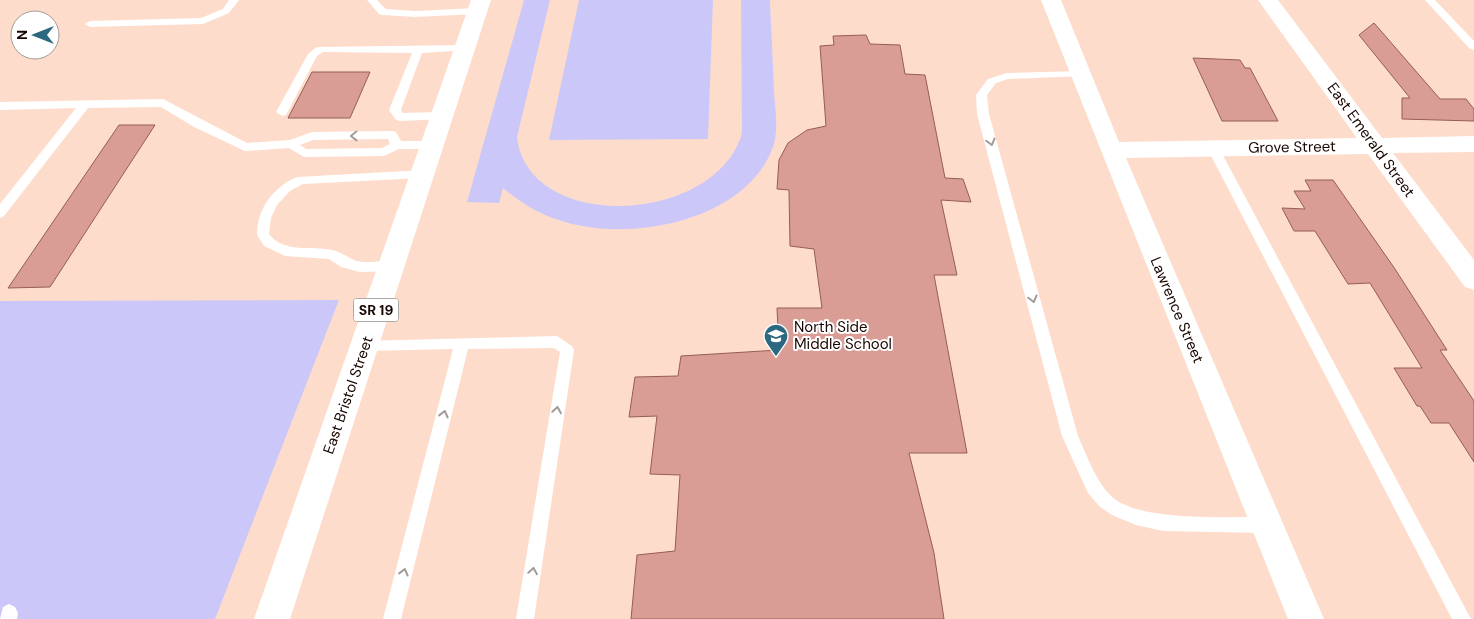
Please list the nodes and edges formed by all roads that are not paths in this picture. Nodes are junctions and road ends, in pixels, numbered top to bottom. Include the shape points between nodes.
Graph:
1 (234, 0) edge
2 (372, 0) edge
3 (1051, 0) edge
4 (1268, 0) edge
5 (1430, 0) edge
6 (479, 6) edge
7 (90, 24) dead end
8 (1474, 47) edge
9 (464, 48) junction
10 (418, 50) junction
11 (1080, 74) junction
12 (85, 104) junction
13 (0, 106) edge
14 (282, 112) dead end
15 (441, 116) junction
16 (290, 144) junction
17 (1474, 144) edge
18 (397, 145) junction
19 (1376, 145) junction
20 (432, 146) junction
21 (1214, 148) junction
22 (1111, 150) junction
23 (423, 174) junction
24 (0, 213) edge
25 (391, 267) junction
26 (1474, 280) edge
27 (462, 343) junction
28 (365, 345) junction
29 (1267, 525) junction
30 (272, 619) edge
31 (392, 619) edge
32 (525, 619) edge
33 (1306, 619) edge
34 (1462, 619) edge

1 - 7 lane via 226,12 203,21
2 - 6 lane via 383,12 416,14
3 - 11 street, Lawrence Street
4 - 19 street, East Emerald Street
5 - 8 lane
6 - 9 street, East Bristol Street / SR 19
9 - 10 lane
9 - 15 street, East Bristol Street / SR 19
10 - 14 lane via 321,49 313,54
10 - 15 lane via 395,110 400,117
11 - 22 street, Lawrence Street
11 -> 29 lane via 1007,76 992,81 981,95 983,114 1070,436 1094,488 1118,510 1162,523
12 - 13 lane
12 - 16 lane via 162,103 245,146
12 - 24 lane
15 - 20 street, East Bristol Street / SR 19
16 - 18 lane via 304,153 384,152
18 -> 16 lane via 392,136 312,136
17 - 19 street, Grove Street
18 - 20 lane
19 - 21 street, Grove Street
19 - 26 street, East Emerald Street
20 - 23 street, East Bristol Street / SR 19
21 - 22 street, Grove Street
21 - 34 lane
22 - 29 street, Lawrence Street
23 - 25 street, East Bristol Street / SR 19
23 - 25 lane via 301,180 285,188 264,217 263,235 274,249 327,254 348,266
25 - 28 street, East Bristol Street / SR 19
27 - 28 lane
31 -> 27 lane
32 -> 27 lane via 567,350 557,342
28 - 30 street, East Bristol Street / SR 19
29 - 33 street, Lawrence Street

